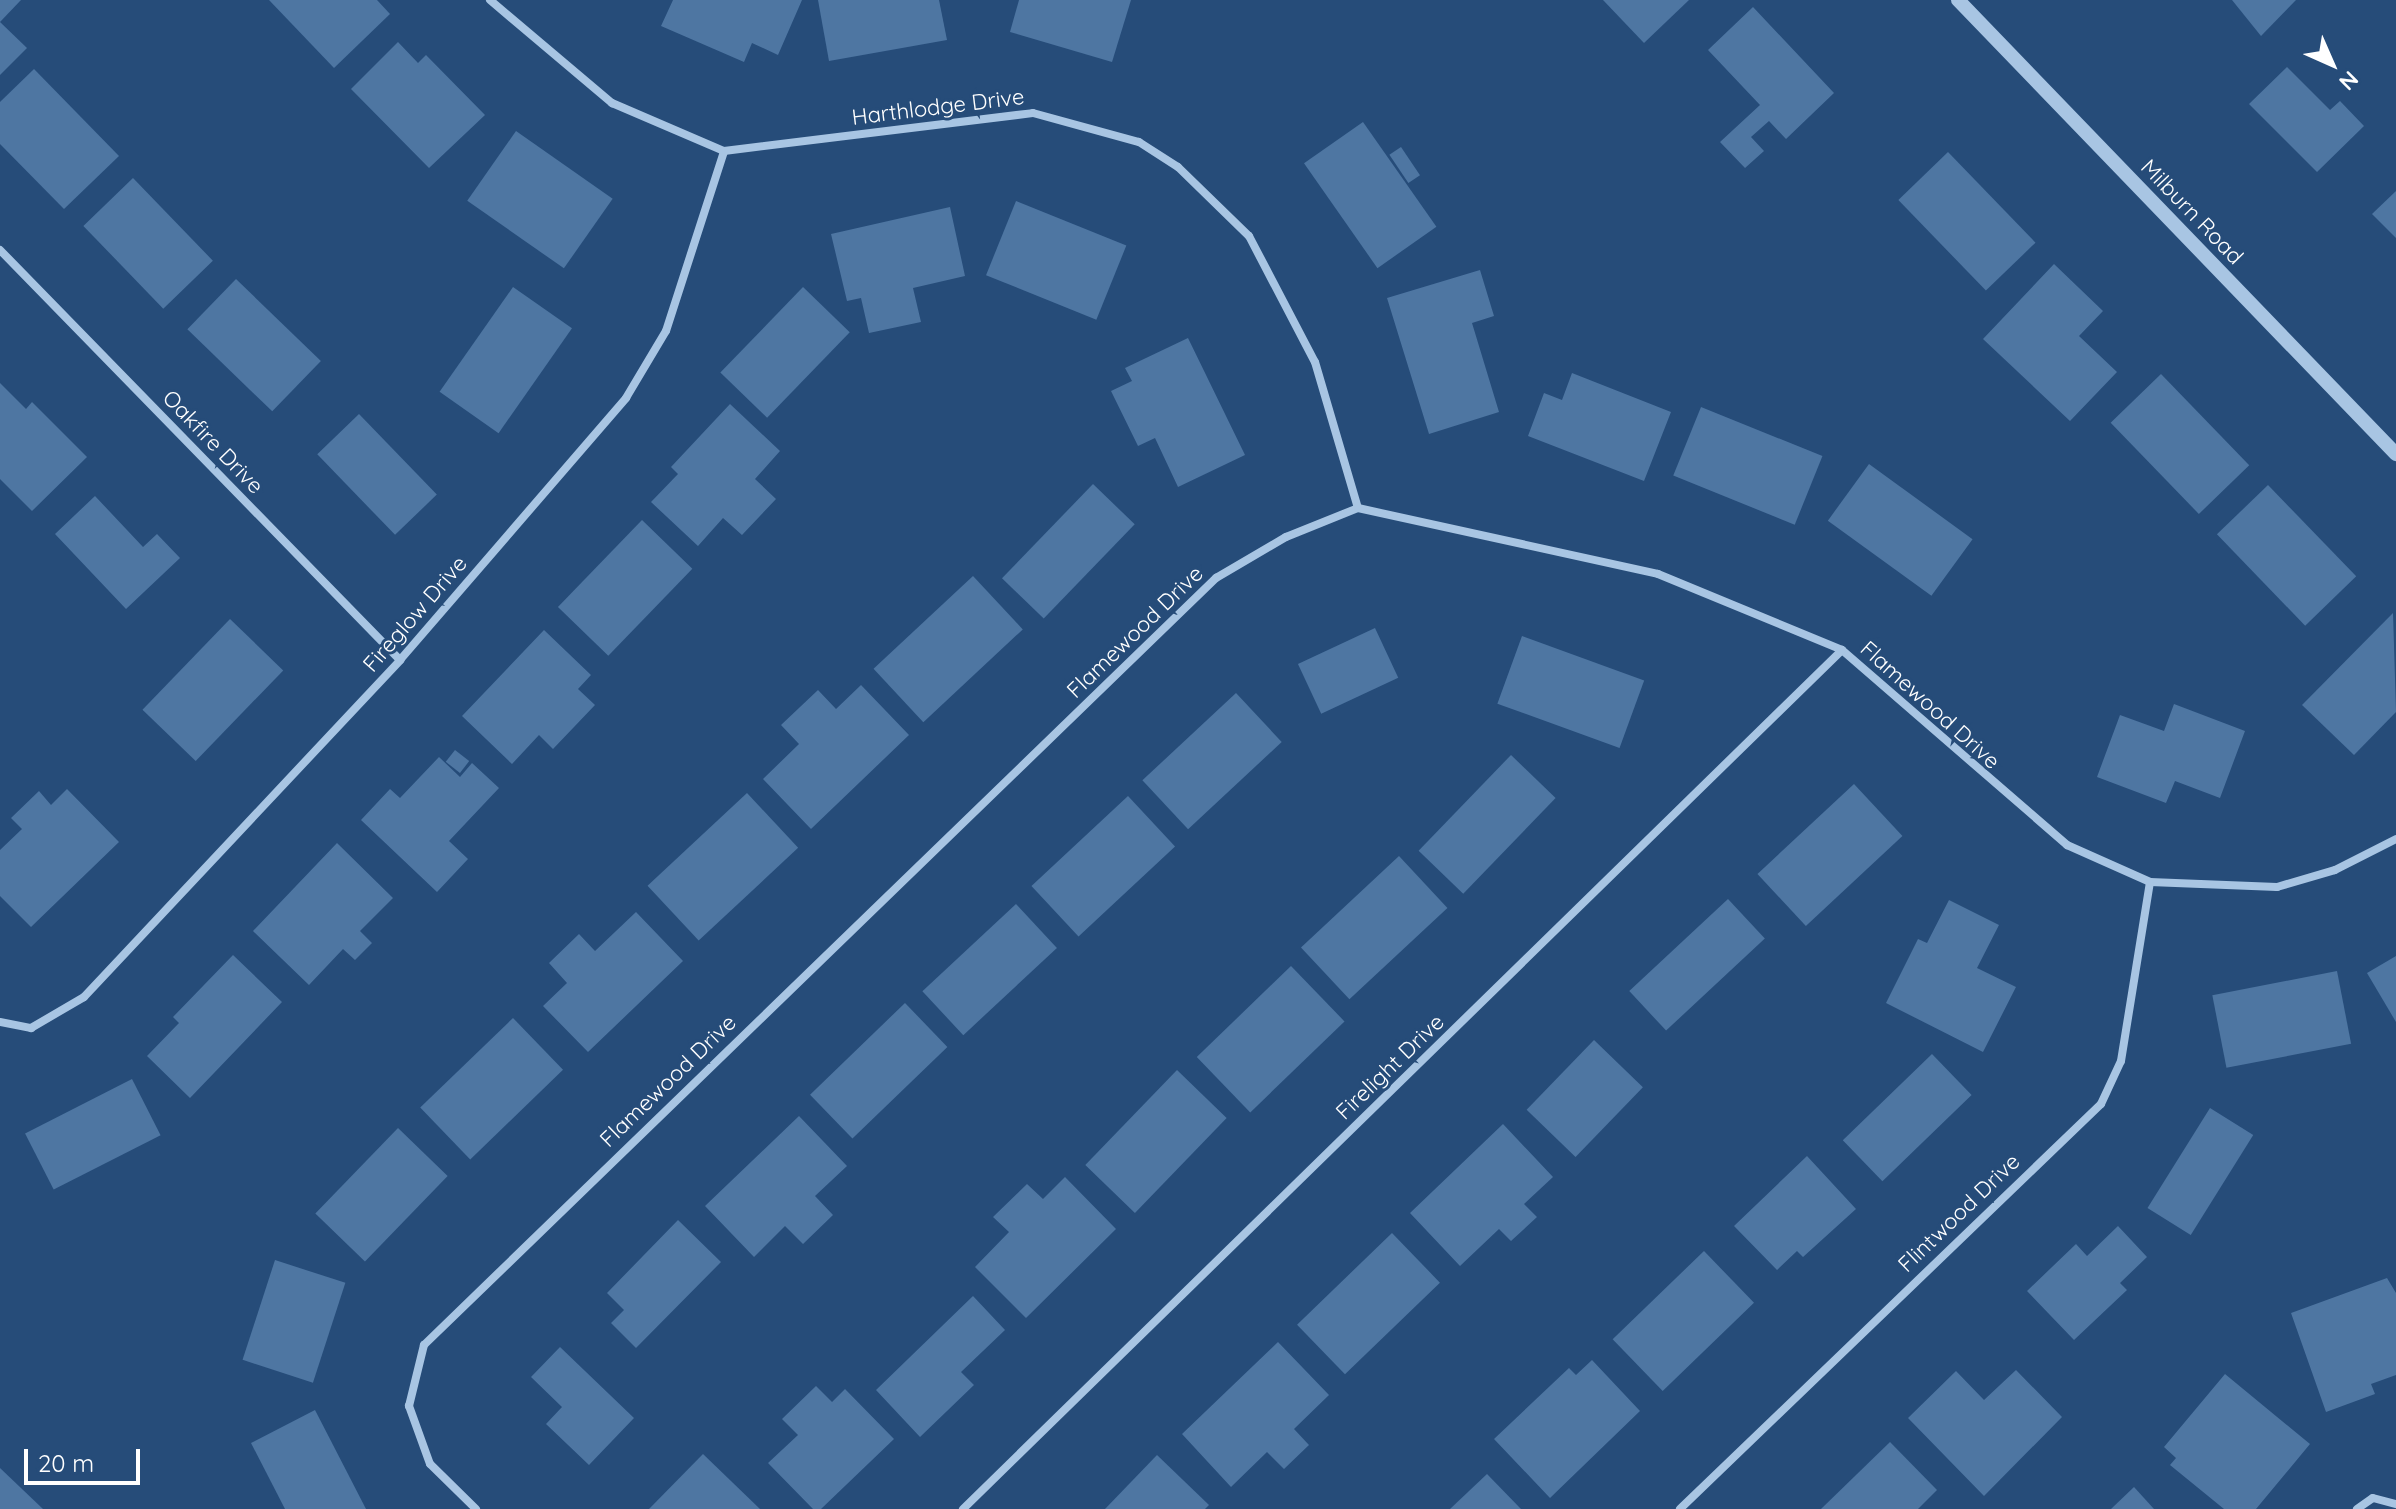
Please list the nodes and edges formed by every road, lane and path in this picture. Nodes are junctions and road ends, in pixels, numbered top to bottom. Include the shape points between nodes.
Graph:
1 (490, 0) edge
2 (1958, 0) edge
3 (724, 151) junction
4 (0, 250) edge
5 (2396, 454) edge
6 (1358, 508) junction
7 (1842, 650) junction
8 (400, 660) junction
9 (2396, 839) edge
10 (2150, 882) junction
11 (0, 1022) edge
12 (2396, 1504) edge
13 (476, 1509) edge
14 (963, 1509) edge
15 (1680, 1509) edge
16 (2357, 1509) edge

1 - 3 street via 612,103
2 - 5 street, Milburn Road
3 - 6 street, Harthlodge Drive via 1033,113 1139,142 1178,167 1249,236 1315,362
3 - 8 street, Fireglow Drive via 666,331 626,398
4 - 8 street, Oakfire Drive
6 - 7 street, Flamewood Drive via 1658,574
6 - 13 street, Flamewood Drive via 1286,537 1216,578 454,1312 415,1364 409,1406 430,1464
7 - 10 street, Flamewood Drive via 2067,845
7 - 14 street, Firelight Drive
8 - 11 street, Fireglow Drive via 84,997 31,1028
9 - 10 street, Flamewood Drive via 2335,870 2277,887
10 - 15 street, Flintwood Drive via 2121,1061 2101,1104
12 - 16 street via 2373,1498

